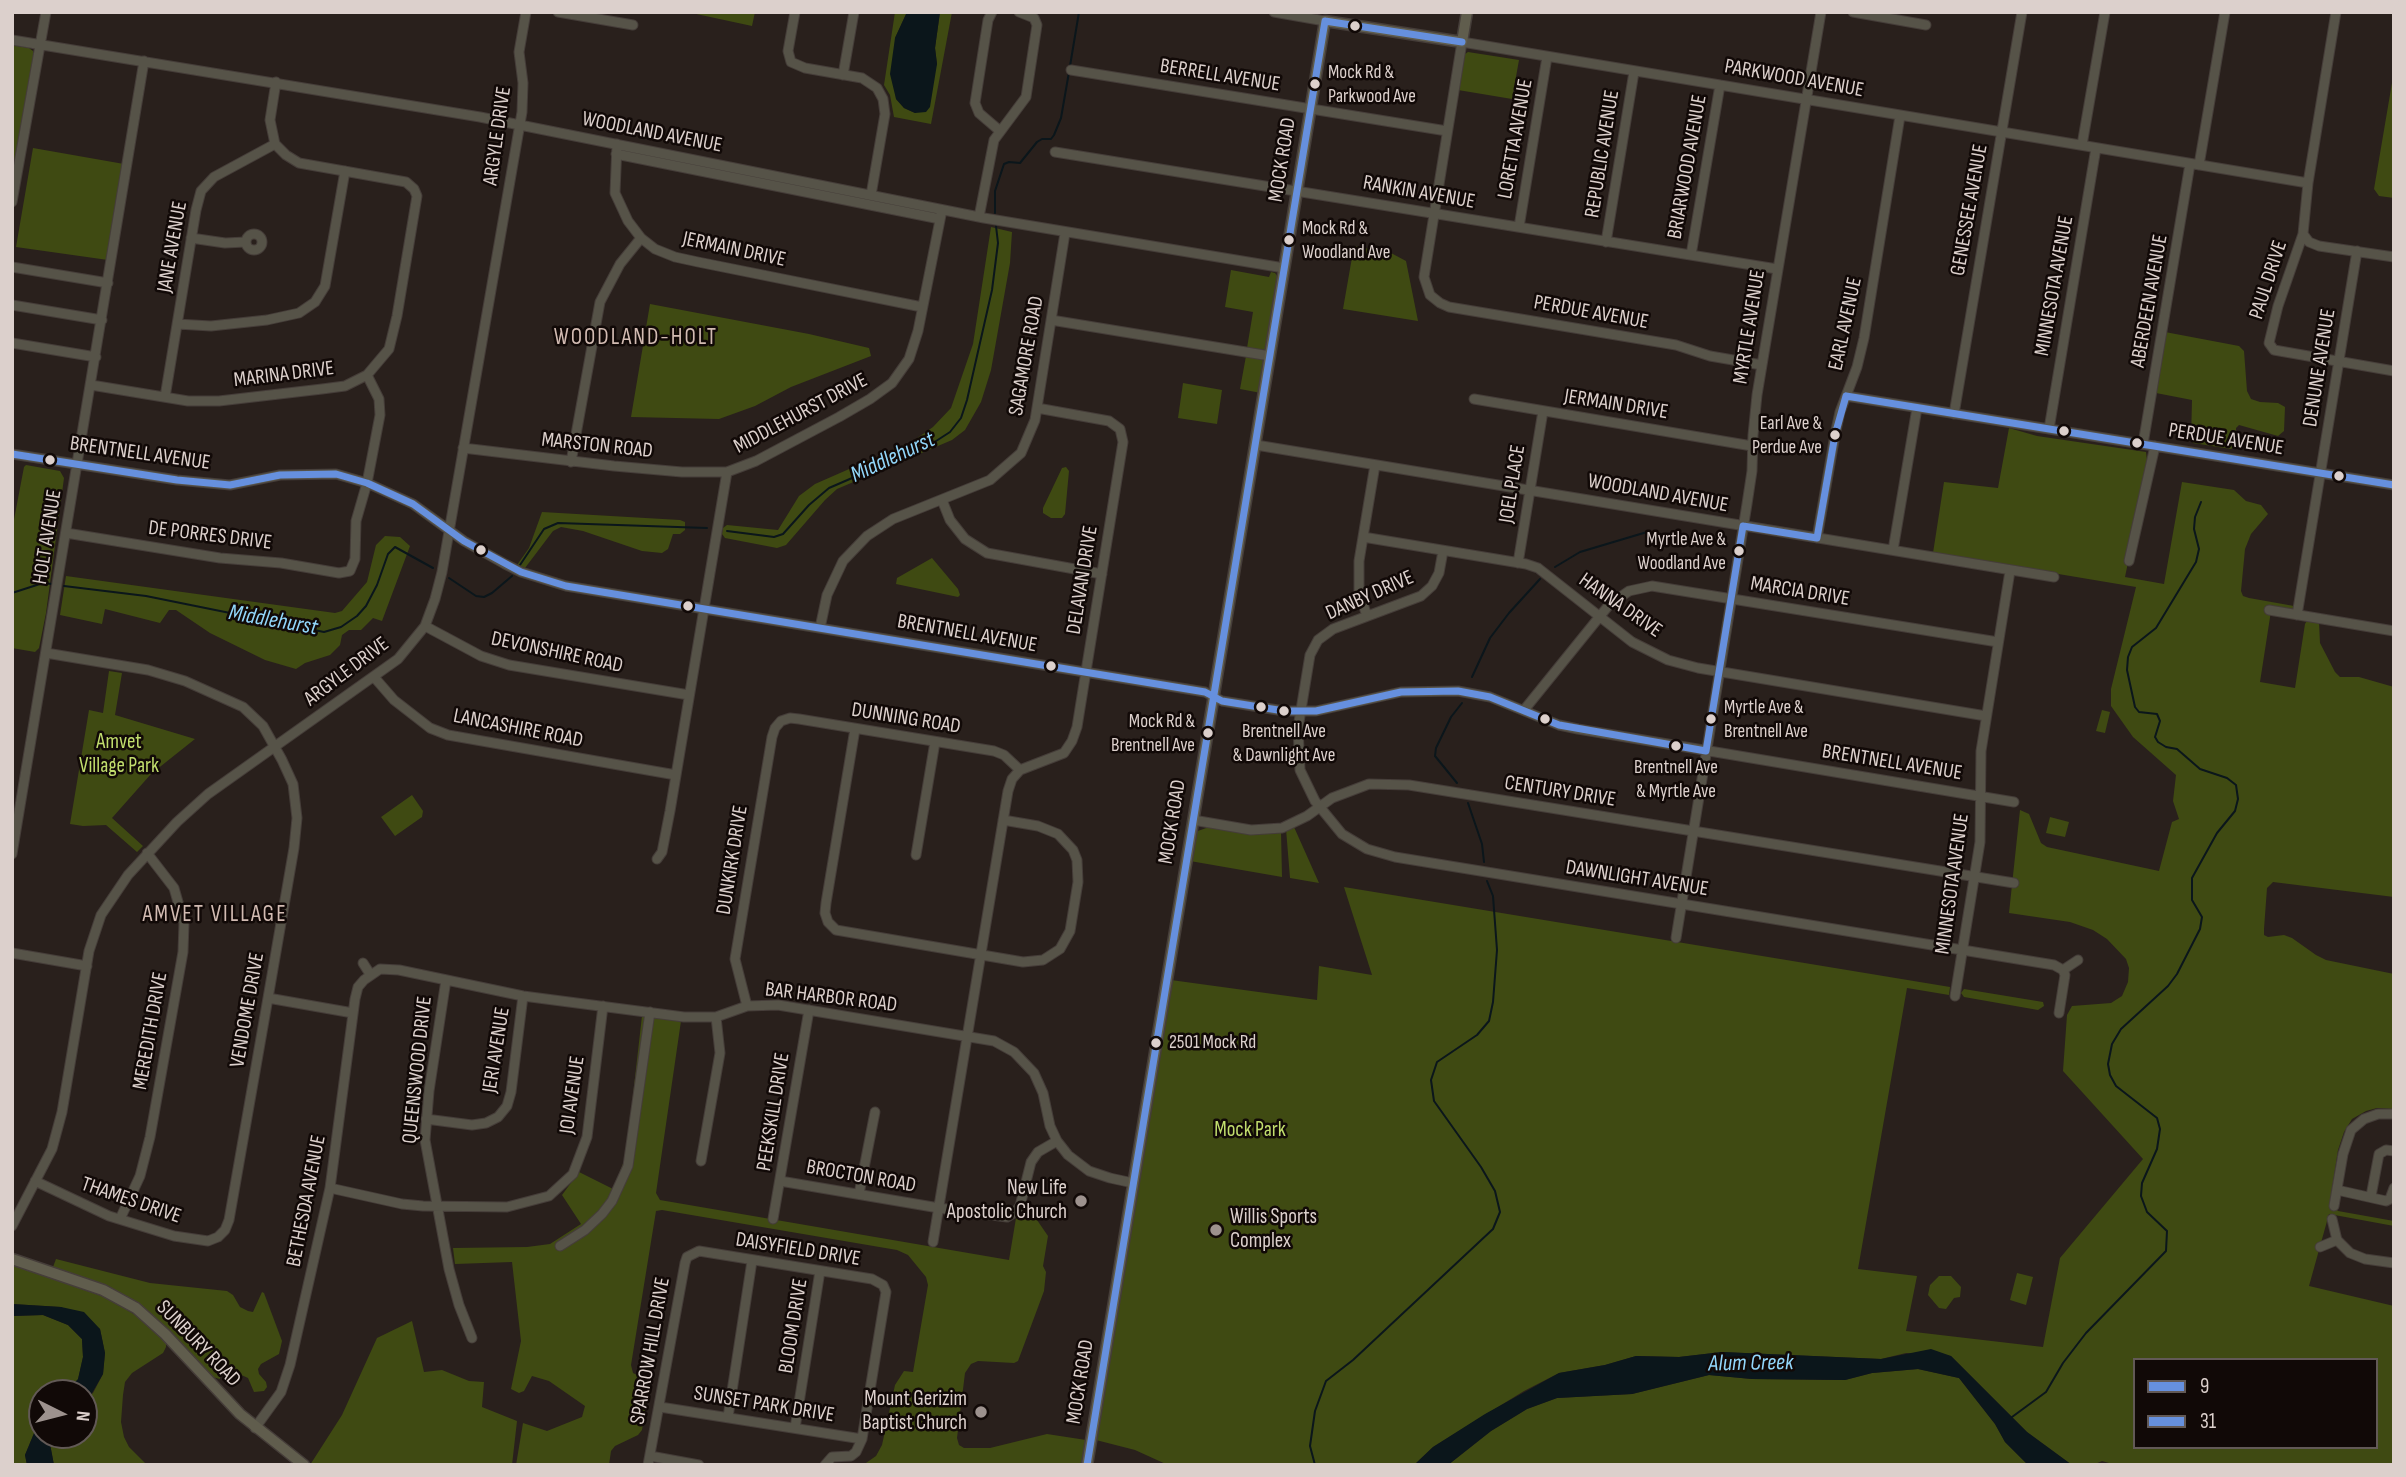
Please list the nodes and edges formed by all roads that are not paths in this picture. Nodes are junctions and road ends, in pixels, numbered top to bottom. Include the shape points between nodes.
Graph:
1 (46, 12) edge
2 (526, 12) edge
3 (558, 12) edge
4 (795, 12) edge
5 (854, 12) edge
6 (992, 12) edge
7 (1019, 12) edge
8 (1274, 12) edge
9 (1467, 12) edge
10 (1821, 12) edge
11 (1853, 12) edge
12 (2022, 12) edge
13 (2105, 12) edge
14 (2225, 12) edge
15 (2336, 12) edge
16 (600, 16) edge
17 (1325, 21) junction
18 (633, 25) dead end
19 (1926, 25) dead end
20 (12, 40) edge
21 (1462, 42) junction
22 (40, 44) junction
23 (1547, 57) junction
24 (144, 61) junction
25 (1071, 70) dead end
26 (1634, 72) junction
27 (843, 75) junction
28 (276, 82) junction
29 (1720, 85) junction
30 (1806, 100) junction
31 (1310, 108) junction
32 (1900, 116) junction
33 (520, 124) junction
34 (1000, 131) junction
35 (1447, 131) junction
36 (2001, 132) junction
37 (275, 144) junction
38 (2082, 145) junction
39 (2096, 148) junction
40 (616, 149) junction
41 (1055, 152) dead end
42 (2195, 164) junction
43 (345, 171) junction
44 (2308, 183) junction
45 (1298, 191) junction
46 (871, 195) junction
47 (12, 202) edge
48 (1434, 213) junction
49 (941, 214) junction
50 (979, 217) junction
51 (1519, 227) junction
52 (1065, 233) junction
53 (2303, 234) junction
54 (191, 238) junction
55 (640, 238) junction
56 (246, 242) dead end
57 (1606, 242) junction
58 (2357, 251) junction
59 (1691, 255) junction
60 (2394, 257) edge
61 (12, 267) edge
62 (1284, 268) junction
63 (1777, 269) junction
64 (108, 283) junction
65 (12, 305) edge
66 (922, 307) junction
67 (102, 320) junction
68 (1051, 320) junction
69 (177, 324) junction
70 (12, 343) edge
71 (1270, 356) junction
72 (96, 357) junction
73 (2339, 361) junction
74 (1762, 365) junction
75 (2394, 371) edge
76 (367, 376) junction
77 (91, 385) junction
78 (1846, 396) junction
79 (165, 397) junction
80 (1474, 400) dead end
81 (1037, 408) junction
82 (1917, 408) junction
83 (1543, 411) junction
84 (1954, 414) junction
85 (2049, 429) junction
86 (2143, 444) junction
87 (1256, 445) junction
88 (1752, 446) junction
89 (2155, 446) junction
90 (463, 447) junction
91 (12, 454) edge
92 (571, 461) junction
93 (78, 463) junction
94 (1375, 465) junction
95 (727, 472) junction
96 (2320, 473) junction
97 (367, 484) junction
98 (2394, 485) edge
99 (1530, 491) junction
100 (942, 500) junction
101 (1743, 526) junction
102 (449, 528) junction
103 (66, 533) junction
104 (1363, 537) junction
105 (1817, 538) junction
106 (1893, 550) junction
107 (1443, 551) junction
108 (2129, 561) dead end
109 (1518, 563) junction
110 (2010, 570) junction
111 (1102, 574) junction
112 (2054, 577) dead end
113 (1731, 598) junction
114 (703, 609) junction
115 (2269, 610) dead end
116 (2297, 615) junction
117 (1367, 616) junction
118 (1599, 617) junction
119 (425, 626) junction
120 (820, 628) junction
121 (2394, 631) edge
122 (1998, 642) junction
123 (46, 653) junction
124 (1086, 672) junction
125 (1720, 673) junction
126 (374, 677) junction
127 (689, 695) junction
128 (1214, 696) junction
129 (1524, 710) junction
130 (1300, 711) junction
131 (1986, 716) junction
132 (781, 721) joint
133 (855, 729) junction
134 (935, 742) junction
135 (275, 747) junction
136 (1706, 751) junction
137 (1020, 770) junction
138 (676, 775) junction
139 (1980, 796) junction
140 (2014, 802) dead end
141 (1320, 807) junction
142 (1003, 820) junction
143 (1193, 820) junction
144 (1693, 831) junction
145 (148, 853) junction
146 (12, 854) edge
147 (916, 855) dead end
148 (657, 859) dead end
149 (1974, 877) junction
150 (2014, 883) dead end
151 (1681, 904) junction
152 (1676, 938) dead end
153 (1962, 950) junction
154 (12, 953) edge
155 (981, 955) junction
156 (2078, 960) dead end
157 (363, 963) dead end
158 (87, 967) junction
159 (2063, 970) junction
160 (370, 974) junction
161 (446, 979) junction
162 (523, 996) junction
163 (1955, 996) dead end
164 (268, 999) junction
165 (603, 1006) junction
166 (747, 1006) junction
167 (808, 1010) junction
168 (650, 1012) junction
169 (353, 1013) junction
170 (2059, 1013) dead end
171 (716, 1017) junction
172 (968, 1036) junction
173 (875, 1112) dead end
174 (2394, 1114) edge
175 (426, 1119) junction
176 (1057, 1141) junction
177 (2394, 1151) edge
178 (701, 1161) dead end
179 (35, 1181) junction
180 (780, 1181) junction
181 (1133, 1182) junction
182 (330, 1188) junction
183 (2394, 1188) edge
184 (2337, 1190) junction
185 (859, 1194) junction
186 (2371, 1196) junction
187 (436, 1206) junction
188 (2334, 1206) dead end
189 (939, 1208) junction
190 (120, 1219) junction
191 (774, 1219) dead end
192 (2332, 1220) dead end
193 (12, 1226) edge
194 (218, 1237) joint
195 (2337, 1240) junction
196 (933, 1242) dead end
197 (560, 1246) dead end
198 (2320, 1247) dead end
199 (699, 1251) joint
200 (12, 1259) edge
201 (752, 1261) junction
202 (2394, 1263) edge
203 (820, 1271) junction
204 (472, 1338) dead end
205 (660, 1406) junction
206 (728, 1417) junction
207 (255, 1428) junction
208 (795, 1428) junction
209 (862, 1439) junction
210 (649, 1461) edge
211 (304, 1465) edge
212 (699, 1465) edge
213 (825, 1465) edge
214 (1087, 1465) edge

1 - 22 street
2 - 33 street, ARGYLE DRIVE via 519,52 523,83
3 - 16 street
4 - 27 street via 788,51 791,62
5 - 27 street
6 - 34 street via 975,103 979,113
7 - 34 street via 1034,18 1037,31 1026,97
8 - 17 street, PARKWOOD AVENUE
9 - 21 main road
10 - 30 street, MYRTLE AVENUE
11 - 19 street
12 - 36 street, GENESSEE AVENUE
13 - 38 street
14 - 42 street, ABERDEEN AVENUE
15 - 44 street
16 - 18 street
17 - 21 main road, PARKWOOD AVENUE
17 - 31 main road, MOCK ROAD
20 - 22 street, WOODLAND AVENUE
21 - 23 street, PARKWOOD AVENUE
21 - 35 street
22 - 24 street, WOODLAND AVENUE
22 - 47 street
23 - 26 street, PARKWOOD AVENUE
23 - 51 street, LORETTA AVENUE
24 - 28 street, WOODLAND AVENUE
24 - 64 street, HOLT AVENUE
25 - 31 street, BERRELL AVENUE
26 - 29 street, PARKWOOD AVENUE
26 - 57 street, REPUBLIC AVENUE
27 - 46 street via 867,80 883,99 885,114
28 - 33 street, WOODLAND AVENUE
28 - 37 street via 270,120
29 - 30 street, PARKWOOD AVENUE
29 - 59 street, BRIARWOOD AVENUE
30 - 32 street, PARKWOOD AVENUE
30 - 63 street, MYRTLE AVENUE
31 - 35 street, BERRELL AVENUE
31 - 45 main road, MOCK ROAD
32 - 36 street, PARKWOOD AVENUE
32 - 78 street, EARL AVENUE via 1864,338
33 - 40 street, WOODLAND AVENUE
33 - 90 street, ARGYLE DRIVE
34 - 50 street via 992,146
35 - 48 street
36 - 38 street, PARKWOOD AVENUE
36 - 84 street, GENESSEE AVENUE
37 - 43 street via 299,163
37 - 54 street, JANE AVENUE via 214,177 201,191
38 - 39 street, PARKWOOD AVENUE
39 - 42 street, PARKWOOD AVENUE
39 - 85 street, MINNESOTA AVENUE
40 - 46 street, WOODLAND AVENUE
40 - 49 street
40 - 55 street, JERMAIN DRIVE via 615,193
41 - 45 street, RANKIN AVENUE
42 - 44 street, PARKWOOD AVENUE
42 - 86 street, ABERDEEN AVENUE
43 - 69 street via 325,286 315,302 299,313 267,320 211,326
43 - 76 street via 406,182 417,197 394,332 389,349
44 - 53 street
45 - 48 street, RANKIN AVENUE
45 - 62 main road, MOCK ROAD
46 - 49 street, WOODLAND AVENUE
48 - 51 street, RANKIN AVENUE
48 - 74 street, PERDUE AVENUE via 1425,283 1434,300 1449,307 1676,345
49 - 50 street, WOODLAND AVENUE
49 - 66 street, MIDDLEHURST DRIVE
50 - 52 street, WOODLAND AVENUE
51 - 57 street, RANKIN AVENUE
52 - 62 street, WOODLAND AVENUE
52 - 68 street, SAGAMORE ROAD
53 - 58 street via 2319,246
53 - 73 street, PAUL DRIVE via 2278,306 2270,346
54 - 56 street
54 - 69 street, JANE AVENUE
55 - 66 street, JERMAIN DRIVE via 675,257
55 - 92 street via 600,302
57 - 59 street, RANKIN AVENUE
58 - 60 street
58 - 73 street, DENUNE AVENUE
59 - 63 street, RANKIN AVENUE
61 - 64 street
62 - 71 main road, MOCK ROAD
63 - 74 street, MYRTLE AVENUE
64 - 67 street, HOLT AVENUE
65 - 67 street
66 - 95 street, MIDDLEHURST DRIVE via 909,359 892,383 756,461
67 - 72 street, HOLT AVENUE
68 - 71 street
68 - 81 street, SAGAMORE ROAD
69 - 79 street, JANE AVENUE
70 - 72 street
71 - 87 main road, MOCK ROAD
72 - 77 street, HOLT AVENUE
73 - 75 street
73 - 96 street, DENUNE AVENUE
74 - 88 street, MYRTLE AVENUE
76 - 79 street, MARINA DRIVE via 345,386 219,401
76 - 97 street via 380,407
77 - 79 street, MARINA DRIVE
77 - 93 street, HOLT AVENUE
78 - 82 street, PERDUE AVENUE
78 - 105 street, EARL AVENUE
80 - 83 street, JERMAIN DRIVE
81 - 100 street, SAGAMORE ROAD via 1021,453 990,481
81 - 111 street, DELAVAN DRIVE via 1109,421 1123,436
82 - 84 street, PERDUE AVENUE
82 - 106 street
83 - 88 street, JERMAIN DRIVE
83 - 99 street, JOEL PLACE
84 - 85 street, PERDUE AVENUE
85 - 86 street, PERDUE AVENUE
86 - 89 street, PERDUE AVENUE
87 - 94 street, WOODLAND AVENUE
87 - 128 main road, MOCK ROAD
88 - 101 street, MYRTLE AVENUE
89 - 96 street, PERDUE AVENUE
89 - 108 street
90 - 92 street, MARSTON ROAD
90 - 102 street, ARGYLE DRIVE
91 - 93 street, BRENTNELL AVENUE
92 - 95 street, MARSTON ROAD
93 - 97 street, BRENTNELL AVENUE via 230,485 280,475 336,474
93 - 103 street, HOLT AVENUE
94 - 99 street, WOODLAND AVENUE
94 - 104 street
95 - 114 street, MIDDLEHURST DRIVE
96 - 98 street, PERDUE AVENUE
96 - 116 street, DENUNE AVENUE
97 - 102 street, BRENTNELL AVENUE via 413,504
97 - 103 street, DE PORRES DRIVE via 356,521 355,559 350,571 340,573
99 - 101 street, WOODLAND AVENUE
99 - 109 street, JOEL PLACE
100 - 111 street via 965,539 987,553
100 - 120 street, SAGAMORE ROAD via 893,519 867,536 844,561 827,595
101 - 105 street, WOODLAND AVENUE
101 - 113 street, MYRTLE AVENUE
102 - 114 street, BRENTNELL AVENUE via 505,564 545,580
102 - 119 street, ARGYLE DRIVE
103 - 123 street, HOLT AVENUE
104 - 107 street, HANNA DRIVE
104 - 117 street via 1360,592
105 - 106 street, WOODLAND AVENUE
106 - 110 street, WOODLAND AVENUE
107 - 109 street, HANNA DRIVE
107 - 117 street, DANBY DRIVE via 1439,573 1421,596
109 - 118 street, HANNA DRIVE via 1538,568
110 - 112 street, WOODLAND AVENUE
110 - 122 street, MINNESOTA AVENUE
111 - 124 street, DELAVAN DRIVE
113 - 118 street, MARCIA DRIVE via 1653,586 1629,591
113 - 122 street, MARCIA DRIVE
113 - 125 street, MYRTLE AVENUE
114 - 120 street, BRENTNELL AVENUE
114 - 127 street, MIDDLEHURST DRIVE
115 - 116 street
116 - 121 street
117 - 130 street, DANBY DRIVE via 1318,640 1310,655
118 - 125 street, HANNA DRIVE via 1668,660
118 - 129 street, MARCIA DRIVE
119 - 126 street, ARGYLE DRIVE via 398,659
119 - 127 street, DEVONSHIRE ROAD via 481,656 509,665
120 - 124 street, BRENTNELL AVENUE
122 - 131 street, MINNESOTA AVENUE
123 - 135 street, VENDOME DRIVE via 148,670 223,696 263,726
123 - 146 street, HOLT AVENUE
124 - 128 street, BRENTNELL AVENUE
124 - 137 street, DELAVAN DRIVE via 1077,727 1064,753
125 - 131 street, HANNA DRIVE
125 - 136 street, MYRTLE AVENUE
126 - 135 street, ARGYLE DRIVE
126 - 138 street, LANCASHIRE ROAD via 394,700 430,728 447,735
127 - 138 street, MIDDLEHURST DRIVE
128 - 130 street, BRENTNELL AVENUE via 1222,701
128 - 143 main road, MOCK ROAD
129 - 130 street, BRENTNELL AVENUE via 1490,697 1447,690 1401,692
129 - 136 street, BRENTNELL AVENUE via 1559,725
130 - 141 street, DAWNLIGHT AVENUE via 1300,770
131 - 139 street, MINNESOTA AVENUE
132 - 133 street, DUNNING ROAD via 790,718
132 - 166 street, DUNKIRK DRIVE via 772,737 735,959
133 - 134 street, DUNNING ROAD
133 - 155 street via 826,903 828,922 847,933
134 - 137 street, DUNNING ROAD via 994,751
134 - 147 street
135 - 145 street, ARGYLE DRIVE via 208,794
135 - 164 street, VENDOME DRIVE via 293,784 297,818
136 - 139 street, BRENTNELL AVENUE
136 - 144 street, MYRTLE AVENUE
137 - 142 street via 1012,779
138 - 148 street, MIDDLEHURST DRIVE
139 - 140 street, BRENTNELL AVENUE
139 - 149 street, MINNESOTA AVENUE
141 - 143 street, CENTURY DRIVE via 1282,828 1251,830
141 - 144 street, CENTURY DRIVE via 1369,784 1409,785
141 - 151 street, DAWNLIGHT AVENUE via 1342,834 1376,852
142 - 155 street
142 - 155 street via 1058,834 1073,850 1078,882 1070,932 1060,949 1043,960 1023,962
143 - 181 main road, MOCK ROAD
144 - 149 street, CENTURY DRIVE
144 - 151 street, MYRTLE AVENUE
145 - 158 street, ARGYLE DRIVE via 101,915
145 - 190 street, MEREDITH DRIVE via 174,888 184,923 183,952 150,1137 140,1176
149 - 150 street, CENTURY DRIVE
149 - 153 street, MINNESOTA AVENUE
151 - 152 street, MYRTLE AVENUE
151 - 153 street, DAWNLIGHT AVENUE
153 - 159 street, DAWNLIGHT AVENUE
153 - 163 street, MINNESOTA AVENUE
154 - 158 street
155 - 172 street
156 - 159 street
157 - 160 street
158 - 179 street, ARGYLE DRIVE via 62,1112 52,1149
159 - 170 street
160 - 161 street, BAR HARBOR ROAD via 399,970
160 - 169 street, BETHESDA AVENUE via 358,987
161 - 162 street, BAR HARBOR ROAD
161 - 175 street, QUEENSWOOD DRIVE
162 - 165 street, BAR HARBOR ROAD
162 - 175 street, JERI AVENUE via 507,1106 486,1124
164 - 169 street
164 - 194 street, VENDOME DRIVE via 229,1220
165 - 168 street, BAR HARBOR ROAD
165 - 187 street, JOI AVENUE via 587,1137 573,1174 549,1196 508,1207
166 - 167 street, BAR HARBOR ROAD
166 - 171 street, BAR HARBOR ROAD
167 - 172 street, BAR HARBOR ROAD
167 - 180 street, PEEKSKILL DRIVE
168 - 171 street, BAR HARBOR ROAD
168 - 197 street via 628,1166 602,1214
169 - 182 street, BETHESDA AVENUE
171 - 178 street via 719,1053
172 - 176 street, BAR HARBOR ROAD via 1004,1046 1028,1064 1039,1081
172 - 189 street
173 - 185 street
174 - 184 street via 2364,1119 2351,1130
175 - 187 street, QUEENSWOOD DRIVE via 426,1153
176 - 181 street, BAR HARBOR ROAD via 1089,1171
176 - 189 street, BROCTON ROAD via 1031,1162 1020,1206 1007,1217
177 - 186 street via 2379,1154
179 - 190 street, THAMES DRIVE
179 - 193 street, ARGYLE DRIVE
180 - 185 street, BROCTON ROAD
180 - 191 street, PEEKSKILL DRIVE
181 - 214 main road, MOCK ROAD
182 - 187 street via 402,1204
182 - 207 street, BETHESDA AVENUE via 290,1365 281,1392
183 - 186 street via 2386,1201
184 - 186 street
184 - 188 street
185 - 189 street, BROCTON ROAD
187 - 204 street, QUEENSWOOD DRIVE via 449,1269
189 - 196 street
190 - 194 street, THAMES DRIVE via 174,1237 199,1241
192 - 195 street
195 - 198 street
195 - 202 street via 2350,1253
199 - 201 street, DAISYFIELD DRIVE
199 - 205 street, SPARROW HILL DRIVE via 685,1263
200 - 207 main road, SUNBURY ROAD via 103,1290 136,1308
201 - 203 street, DAISYFIELD DRIVE
201 - 206 street
203 - 208 street, BLOOM DRIVE
203 - 209 street, DAISYFIELD DRIVE via 872,1279 883,1284 886,1292
205 - 206 street, SUNSET PARK DRIVE
205 - 210 street, SPARROW HILL DRIVE
206 - 208 street, SUNSET PARK DRIVE
207 - 211 main road, SUNBURY ROAD
208 - 209 street, SUNSET PARK DRIVE
209 - 213 street via 851,1456 832,1457
210 - 212 street

